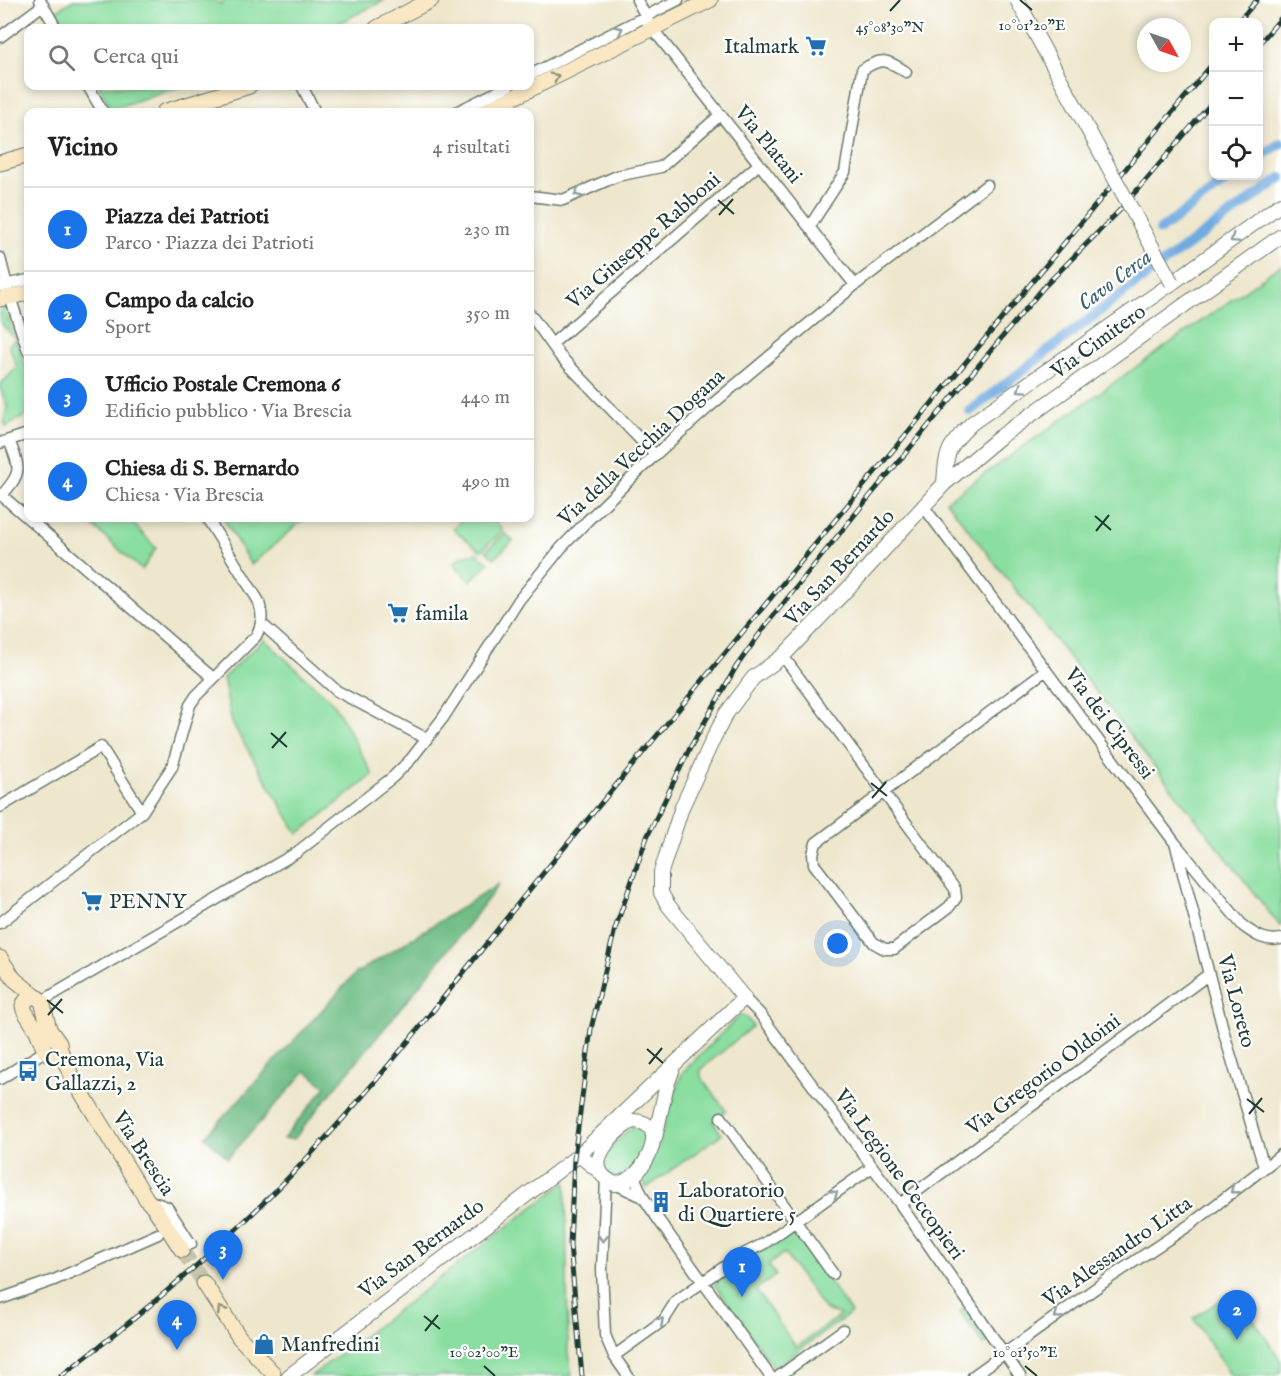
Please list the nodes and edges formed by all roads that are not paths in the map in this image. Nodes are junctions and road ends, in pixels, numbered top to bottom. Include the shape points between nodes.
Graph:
1 (431, 0) edge
2 (638, 0) edge
3 (678, 0) edge
4 (710, 0) edge
5 (1017, 0) edge
6 (41, 3) edge
7 (649, 22) junction
8 (54, 24) edge
9 (385, 24) edge
10 (0, 37) edge
11 (906, 72) dead end
12 (534, 73) edge
13 (534, 80) edge
14 (90, 90) edge
15 (236, 90) edge
16 (304, 90) edge
17 (312, 90) edge
18 (508, 93) edge
19 (101, 108) edge
20 (177, 108) edge
21 (313, 108) edge
22 (321, 108) edge
23 (467, 108) edge
24 (489, 108) edge
25 (720, 115) junction
26 (24, 155) edge
27 (0, 163) edge
28 (759, 164) junction
29 (987, 185) dead end
30 (534, 196) edge
31 (1281, 204) edge
32 (810, 226) junction
33 (1281, 236) edge
34 (0, 258) edge
35 (24, 282) edge
36 (1172, 283) junction
37 (855, 285) junction
38 (4, 292) edge
39 (24, 293) edge
40 (534, 319) edge
41 (24, 341) edge
42 (552, 344) junction
43 (24, 435) edge
44 (5, 441) edge
45 (655, 455) junction
46 (944, 484) junction
47 (1, 495) edge
48 (924, 507) junction
49 (24, 515) edge
50 (32, 522) edge
51 (209, 522) edge
52 (262, 624) junction
53 (783, 656) junction
54 (1046, 670) junction
55 (213, 678) junction
56 (428, 739) junction
57 (884, 792) junction
58 (0, 807) edge
59 (141, 812) junction
60 (1175, 843) junction
61 (0, 923) edge
62 (1281, 939) edge
63 (0, 958) edge
64 (1209, 974) junction
65 (744, 998) junction
66 (34, 1001) junction
67 (52, 1053) junction
68 (674, 1066) junction
69 (0, 1079) edge
70 (721, 1117) dead end
71 (622, 1125) junction
72 (655, 1138) junction
73 (579, 1155) junction
74 (1281, 1155) edge
75 (1264, 1167) junction
76 (872, 1168) junction
77 (634, 1176) junction
78 (607, 1178) junction
79 (643, 1197) junction
80 (900, 1204) junction
81 (796, 1221) junction
82 (158, 1234) dead end
83 (186, 1247) tunnel mouth
84 (833, 1274) dead end
85 (703, 1282) junction
86 (204, 1283) tunnel mouth
87 (0, 1299) edge
88 (843, 1330) dead end
89 (1005, 1353) junction
90 (614, 1356) junction
91 (279, 1375) edge
92 (628, 1376) edge
93 (770, 1376) edge
94 (779, 1376) edge
95 (973, 1376) edge
96 (1020, 1376) edge

1 - 9 main road
2 - 7 street, Via Platani
3 - 7 street
4 - 7 main road
5 - 36 street, bridge
6 - 8 street
6 - 10 street
12 -> 7 street
13 -> 7 main road
7 - 25 street, Via Platani
11 - 32 street via 890,61 875,61 862,70 845,172
14 - 19 street
15 - 20 main road
16 - 21 street
17 - 22 street
18 - 23 street
18 - 24 main road
25 - 28 street, Via Platani
25 -> 30 street via 661,167 616,176 563,200
26 - 27 main road
28 - 32 street, Via Platani
28 - 42 street, Via Giuseppe Rabboni
29 - 37 street, Via della Vecchia Dogana
31 -> 36 street, Via Cimitero
32 - 37 street, Via Platani
33 - 46 street, Via Cimitero via 1000,437
34 - 38 street
35 - 38 street
36 -> 46 street, Via Cimitero via 972,423 955,438 945,458
37 - 45 street, Via della Vecchia Dogana
38 - 39 main road
38 - 41 street
40 - 42 street
42 - 45 street
43 - 44 street
44 - 47 street via 19,469 14,482
45 - 56 street, Via della Vecchia Dogana via 537,576
46 - 48 street, Via Cimitero
47 - 49 street
48 - 53 street, Via San Bernardo
48 - 54 street, Via dei Cipressi
50 - 55 street
51 - 52 street via 258,600
52 - 55 street via 256,636
52 - 56 street via 337,691
53 - 57 street, Via San Bernardo
53 - 65 street, Via San Bernardo via 753,678 726,714 682,807 661,872 661,893 668,905
54 - 57 street, Via San Bernardo
54 - 60 street, Via dei Cipressi
55 - 59 street via 190,705 172,767
56 - 66 street, Via della Vecchia Dogana via 393,777 296,853
57 - 57 street, Via San Bernardo via 955,889 956,898 950,907 894,949 874,944 814,864 813,854 816,843
58 - 59 street via 101,747
59 - 61 street
60 - 62 street, Via dei Cipressi via 1243,926 1271,941
60 - 64 street, Via Loreto
63 - 66 main road
64 - 75 street, Via Loreto
64 - 80 street, Via Gregorio Oldoini
65 - 68 street, Via San Bernardo
65 - 76 street, Via Legione Ceccopieri via 760,1014
66 - 67 main road, Via Brescia via 59,1043
67 - 69 street
67 - 83 main road, Via Brescia via 72,1077 147,1200
68 - 71 street
68 - 72 street
68 - 73 street, Via San Bernardo
70 - 81 street
71 - 72 street via 643,1123
71 - 78 street via 600,1156
72 - 77 street
73 - 78 street
73 - 91 street, Via San Bernardo
74 - 75 street, Via Alessandro Litta
75 -> 89 street, Via Alessandro Litta via 1191,1224
76 - 80 street, Via Legione Ceccopieri
81 -> 76 street
77 - 78 street via 626,1182
77 - 79 street
78 - 79 street
78 -> 90 street via 602,1269 605,1335
79 - 85 street
80 - 89 street, Via Legione Ceccopieri
81 - 84 street
81 - 85 street
82 - 87 street
90 -> 85 street via 664,1320 676,1301
85 - 93 street
91 -> 86 main road via 239,1337
88 - 94 street
89 - 95 street, Via Alessandro Litta
89 - 96 street, Via Legione Ceccopieri
90 - 92 street

